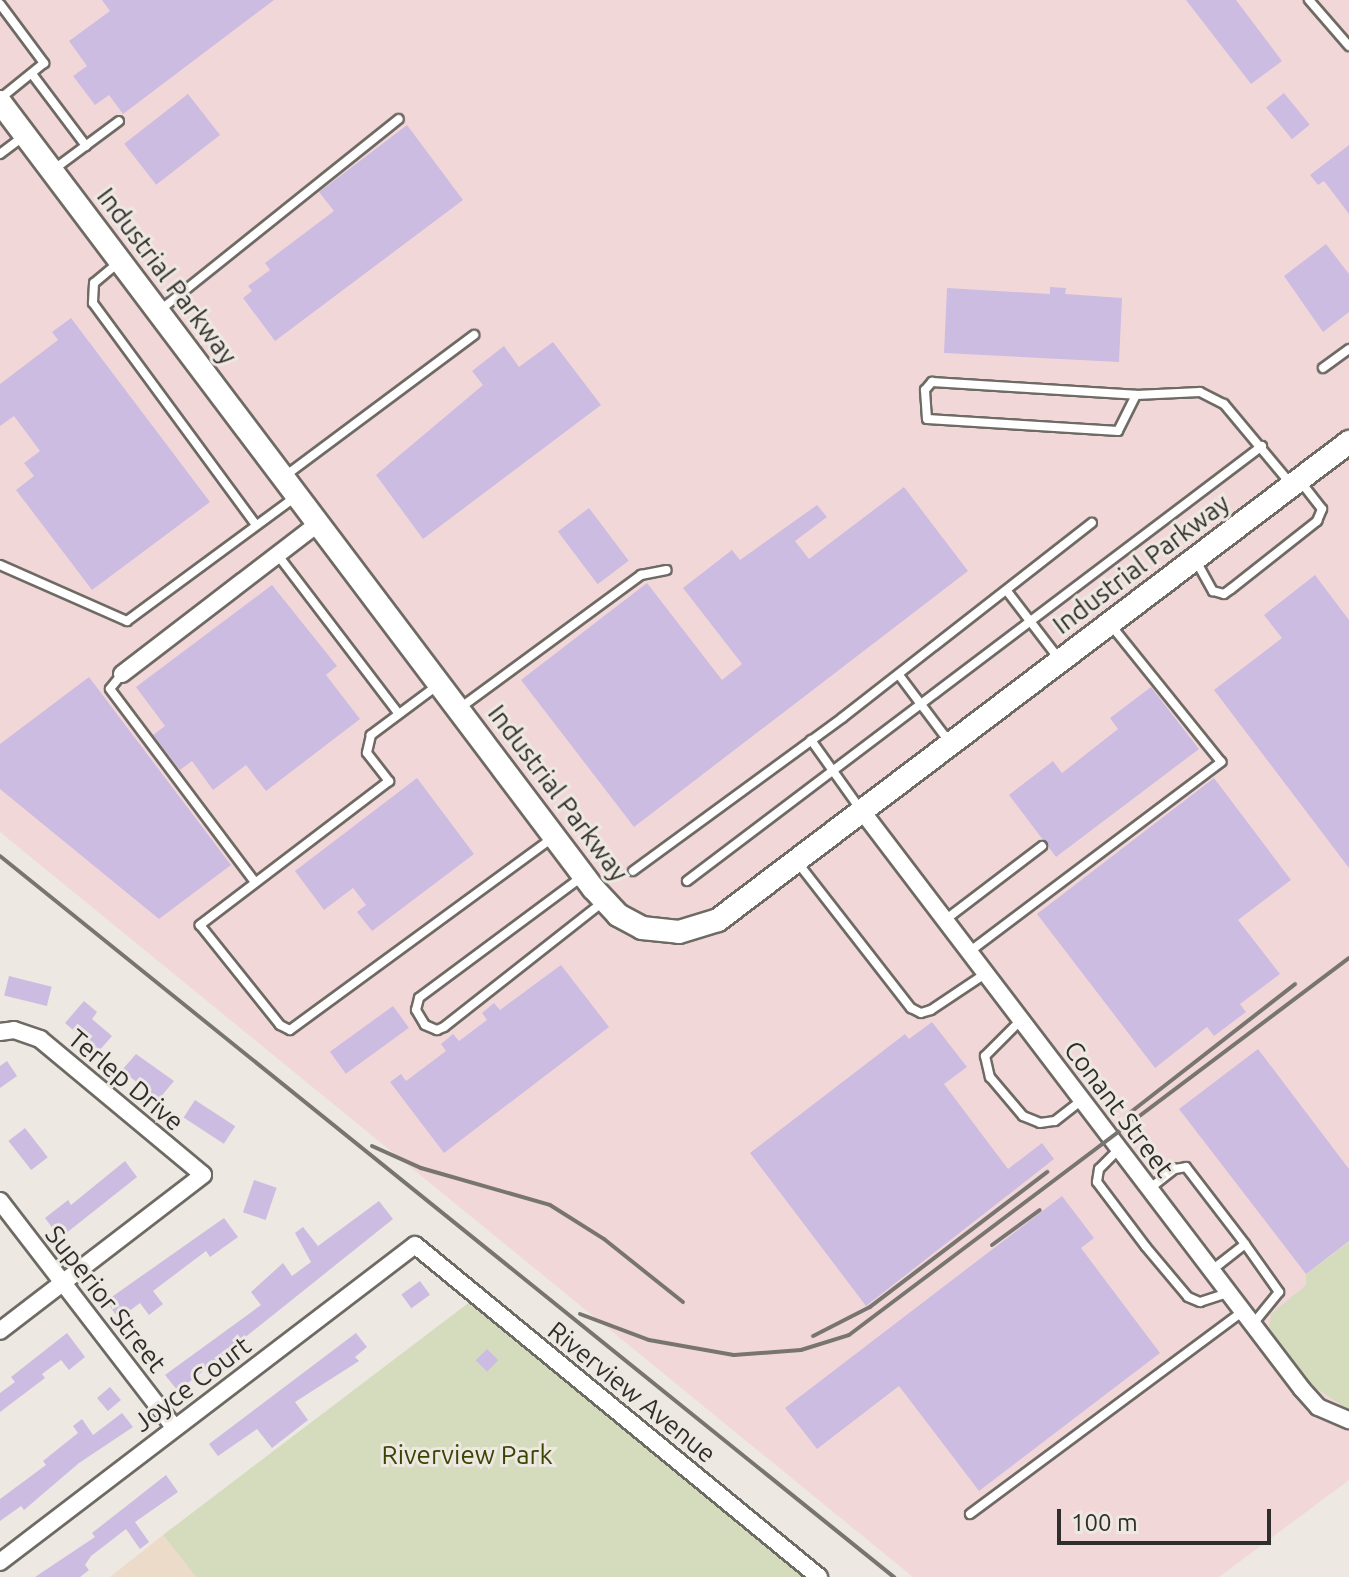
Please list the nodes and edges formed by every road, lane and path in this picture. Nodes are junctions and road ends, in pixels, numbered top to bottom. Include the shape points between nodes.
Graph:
1 (1309, 0) edge
2 (0, 4) edge
3 (1349, 46) edge
4 (32, 74) junction
5 (0, 100) edge
6 (399, 119) dead end
7 (119, 121) dead end
8 (25, 135) junction
9 (86, 146) junction
10 (0, 154) edge
11 (52, 171) junction
12 (121, 261) junction
13 (159, 312) junction
14 (474, 335) dead end
15 (1349, 349) edge
16 (1323, 368) dead end
17 (1136, 395) junction
18 (1349, 442) edge
19 (1262, 446) junction
20 (284, 477) junction
21 (1296, 482) junction
22 (298, 495) junction
23 (319, 523) junction
24 (1092, 523) dead end
25 (256, 525) junction
26 (277, 554) junction
27 (1195, 558) junction
28 (0, 565) edge
29 (667, 570) dead end
30 (1007, 591) junction
31 (1030, 621) junction
32 (1109, 623) junction
33 (1060, 660) junction
34 (122, 674) joint
35 (899, 675) junction
36 (439, 683) junction
37 (921, 704) junction
38 (459, 709) junction
39 (399, 714) junction
40 (811, 740) junction
41 (951, 743) junction
42 (835, 771) junction
43 (862, 811) junction
44 (555, 837) junction
45 (1042, 846) dead end
46 (796, 861) junction
47 (633, 871) dead end
48 (584, 876) junction
49 (687, 881) dead end
50 (255, 882) junction
51 (604, 901) junction
52 (945, 920) junction
53 (969, 952) junction
54 (986, 974) junction
55 (1021, 1020) junction
56 (7, 1031) edge
57 (1082, 1100) junction
58 (1119, 1149) junction
59 (1149, 1189) junction
60 (0, 1201) edge
61 (1245, 1244) junction
62 (415, 1245) joint
63 (1212, 1271) junction
64 (63, 1282) junction
65 (1229, 1293) junction
66 (1248, 1318) junction
67 (0, 1331) edge
68 (1349, 1420) edge
69 (174, 1427) junction
70 (970, 1514) dead end
71 (0, 1562) edge
72 (819, 1577) edge

1 - 3 lane
2 - 4 lane via 44,61
4 - 5 lane
4 - 9 lane
5 - 8 street, Industrial Parkway
6 - 13 lane
7 - 9 lane
8 - 10 lane
8 - 11 street, Industrial Parkway
9 - 11 lane
11 - 12 street, Industrial Parkway
12 - 13 street, Industrial Parkway
12 - 25 lane via 94,283 93,303
13 - 20 street, Industrial Parkway
14 - 20 lane
15 - 16 lane
17 - 17 lane via 932,382 925,390 927,419 1118,431
17 - 19 lane via 1200,392 1224,404
18 - 21 street, Industrial Parkway
19 - 21 lane
19 - 31 lane
20 - 22 street, Industrial Parkway
21 - 27 street, Industrial Parkway
21 - 27 lane via 1322,509 1317,521 1231,589 1224,594 1213,591
22 - 23 street, Industrial Parkway
22 - 25 lane
23 - 26 street
23 - 36 street, Industrial Parkway
24 - 30 lane
25 - 28 lane via 127,621
26 - 34 street
26 - 39 lane
27 - 32 street, Industrial Parkway
29 - 38 lane via 641,575
30 - 31 lane
30 - 35 lane
31 - 33 lane
31 - 37 lane
32 - 33 street, Industrial Parkway
32 - 53 lane via 1221,762
33 - 41 street, Industrial Parkway
34 - 50 lane via 110,689
35 - 37 lane
35 - 40 lane
36 - 38 street, Industrial Parkway
36 - 39 lane
37 - 41 lane
37 - 42 lane
38 - 44 street, Industrial Parkway
39 - 50 lane via 371,735 367,753 389,781
40 - 42 lane
40 - 47 lane
41 - 43 street, Industrial Parkway
42 - 43 lane
42 - 49 lane
43 - 46 street, Industrial Parkway
43 - 52 street, Conant Street
44 - 48 street, Industrial Parkway
44 - 50 lane via 290,1030 280,1025 200,925
45 - 52 lane
46 - 51 street, Industrial Parkway via 718,920 692,931 642,928
46 - 54 lane via 911,1008 931,1010
48 - 51 street, Industrial Parkway
48 - 51 lane via 419,998 416,1010 425,1025 444,1027
52 - 53 street, Conant Street
53 - 54 street, Conant Street
54 - 55 street, Conant Street
55 - 57 street, Conant Street
55 - 57 lane via 985,1056 990,1077 1023,1116 1040,1123 1055,1121
56 - 64 street, Terlep Drive via 40,1039 203,1175
57 - 58 street, Conant Street
58 - 59 street, Conant Street
58 - 65 lane via 1099,1169 1097,1182 1146,1247 1188,1297 1200,1302
59 - 61 lane via 1186,1167
59 - 63 street, Conant Street
60 - 64 street, Superior Street
61 - 63 lane
61 - 66 lane via 1279,1293
62 - 69 street, Joyce Court
62 - 72 street, Riverview Avenue
63 - 65 street, Conant Street
64 - 67 street
64 - 69 street, Superior Street
65 - 66 street, Conant Street
66 - 68 street, Conant Street via 1318,1407
66 - 70 lane
69 - 71 street, Joyce Court

